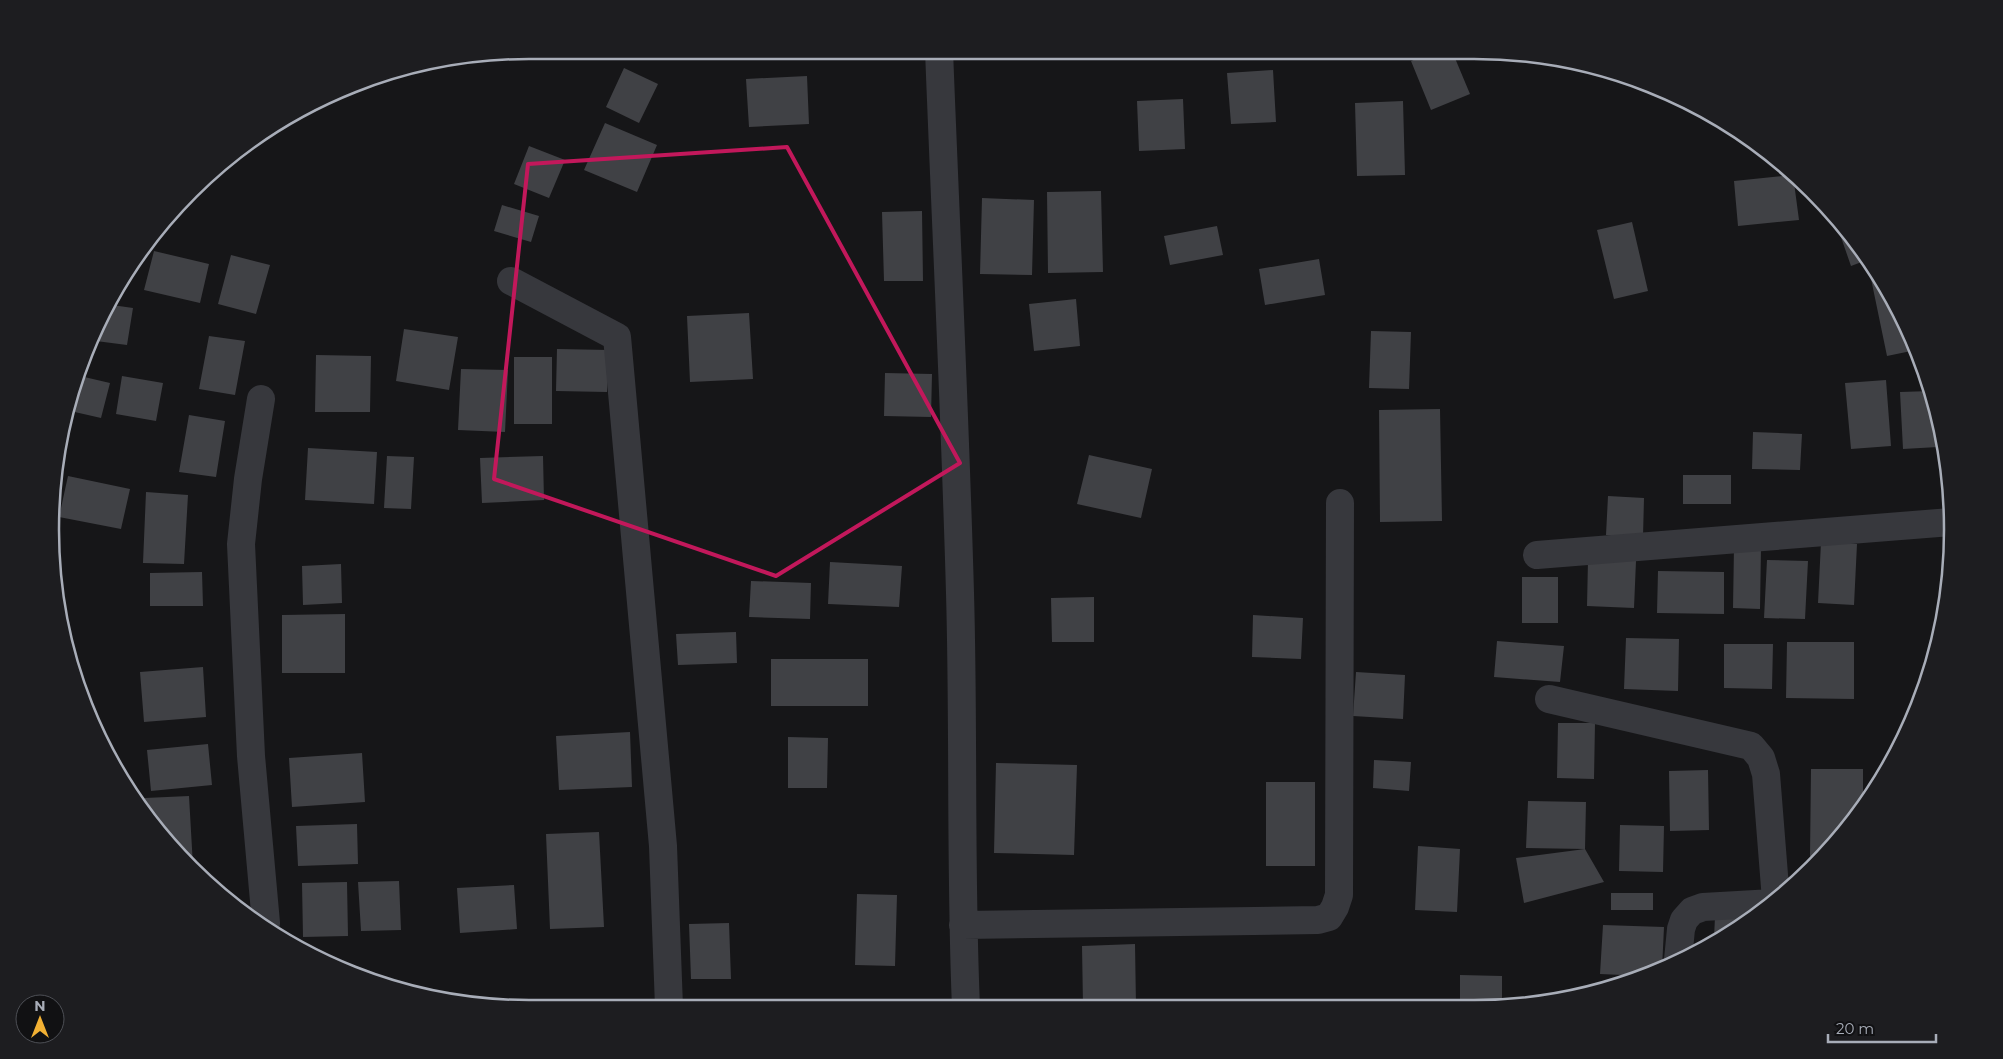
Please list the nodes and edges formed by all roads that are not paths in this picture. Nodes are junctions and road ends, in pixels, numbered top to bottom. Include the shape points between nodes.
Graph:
1 (939, 59) edge
2 (511, 280) dead end
3 (261, 399) dead end
4 (1340, 503) dead end
5 (1944, 523) edge
6 (1537, 555) dead end
7 (1549, 698) dead end
8 (1775, 890) edge
9 (1759, 904) edge
10 (266, 919) edge
11 (963, 925) junction
12 (1678, 954) edge
13 (669, 1000) edge
14 (966, 1000) edge

1 - 11 street via 960,593
2 - 13 street via 617,337 663,846
3 - 10 street via 241,544 251,756
4 - 11 street via 1339,895 1329,917 1318,920
5 - 6 street
7 - 8 street via 1751,746 1761,758 1766,774
9 - 12 street via 1703,907 1692,911 1680,929
11 - 14 street

